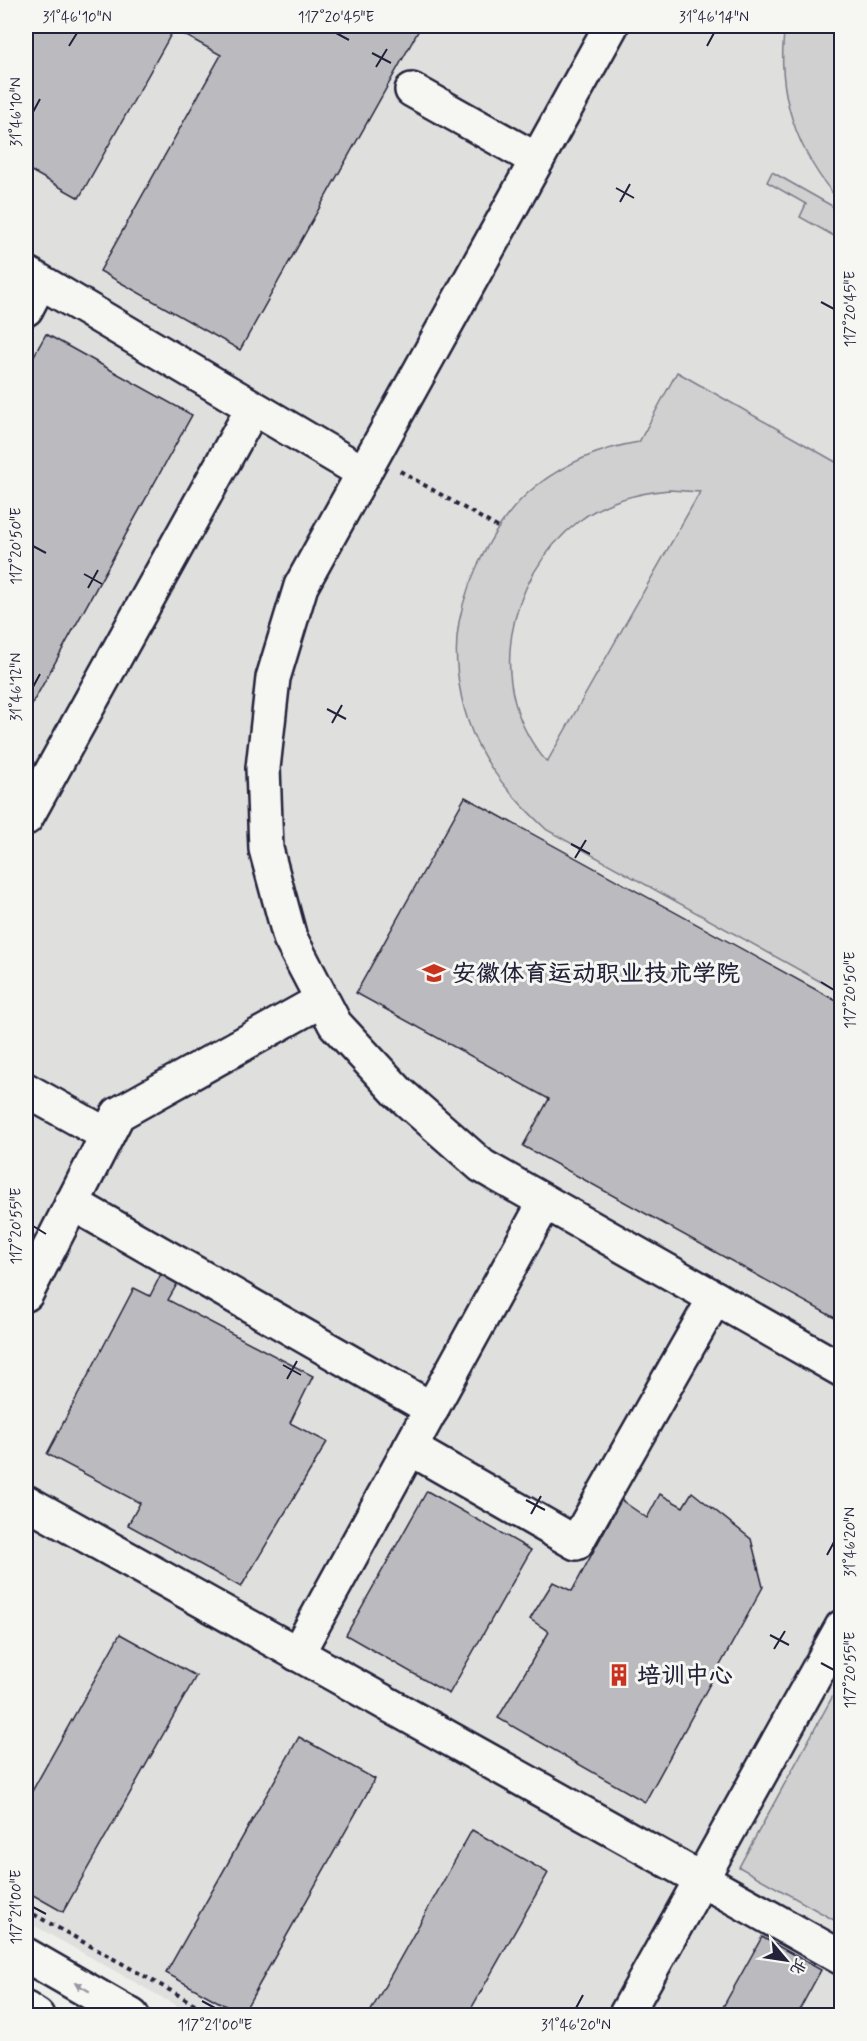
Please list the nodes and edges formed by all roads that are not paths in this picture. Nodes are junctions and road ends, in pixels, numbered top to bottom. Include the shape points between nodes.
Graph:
1 (611, 26) edge
2 (412, 90) dead end
3 (537, 160) junction
4 (30, 288) edge
5 (253, 408) junction
6 (369, 464) junction
7 (26, 818) edge
8 (322, 1000) junction
9 (26, 1090) edge
10 (106, 1135) junction
11 (545, 1202) junction
12 (72, 1203) junction
13 (26, 1294) edge
14 (715, 1298) junction
15 (842, 1370) edge
16 (432, 1409) junction
17 (410, 1448) junction
18 (26, 1502) edge
19 (842, 1627) edge
20 (297, 1654) junction
21 (700, 1880) junction
22 (26, 1955) edge
23 (842, 1958) edge
24 (26, 2009) edge
25 (37, 2016) edge
26 (132, 2016) edge
27 (625, 2016) edge

1 - 3 street
2 - 3 street
3 - 6 street
4 - 5 street
5 - 6 street
5 - 7 street
6 - 8 street via 301,586 273,678 263,768 266,849 290,938
8 - 10 street via 117,1114
8 - 11 street via 335,1024 398,1092 482,1166
9 - 10 street
10 - 12 street
11 - 14 street
11 - 16 street
12 - 13 street
12 - 16 street
14 - 15 street
14 - 17 street via 576,1543
16 - 17 street
17 - 20 street
18 - 20 street
19 - 21 street
20 - 21 street
21 - 23 street
21 - 27 street
26 -> 22 street
24 - 25 street

